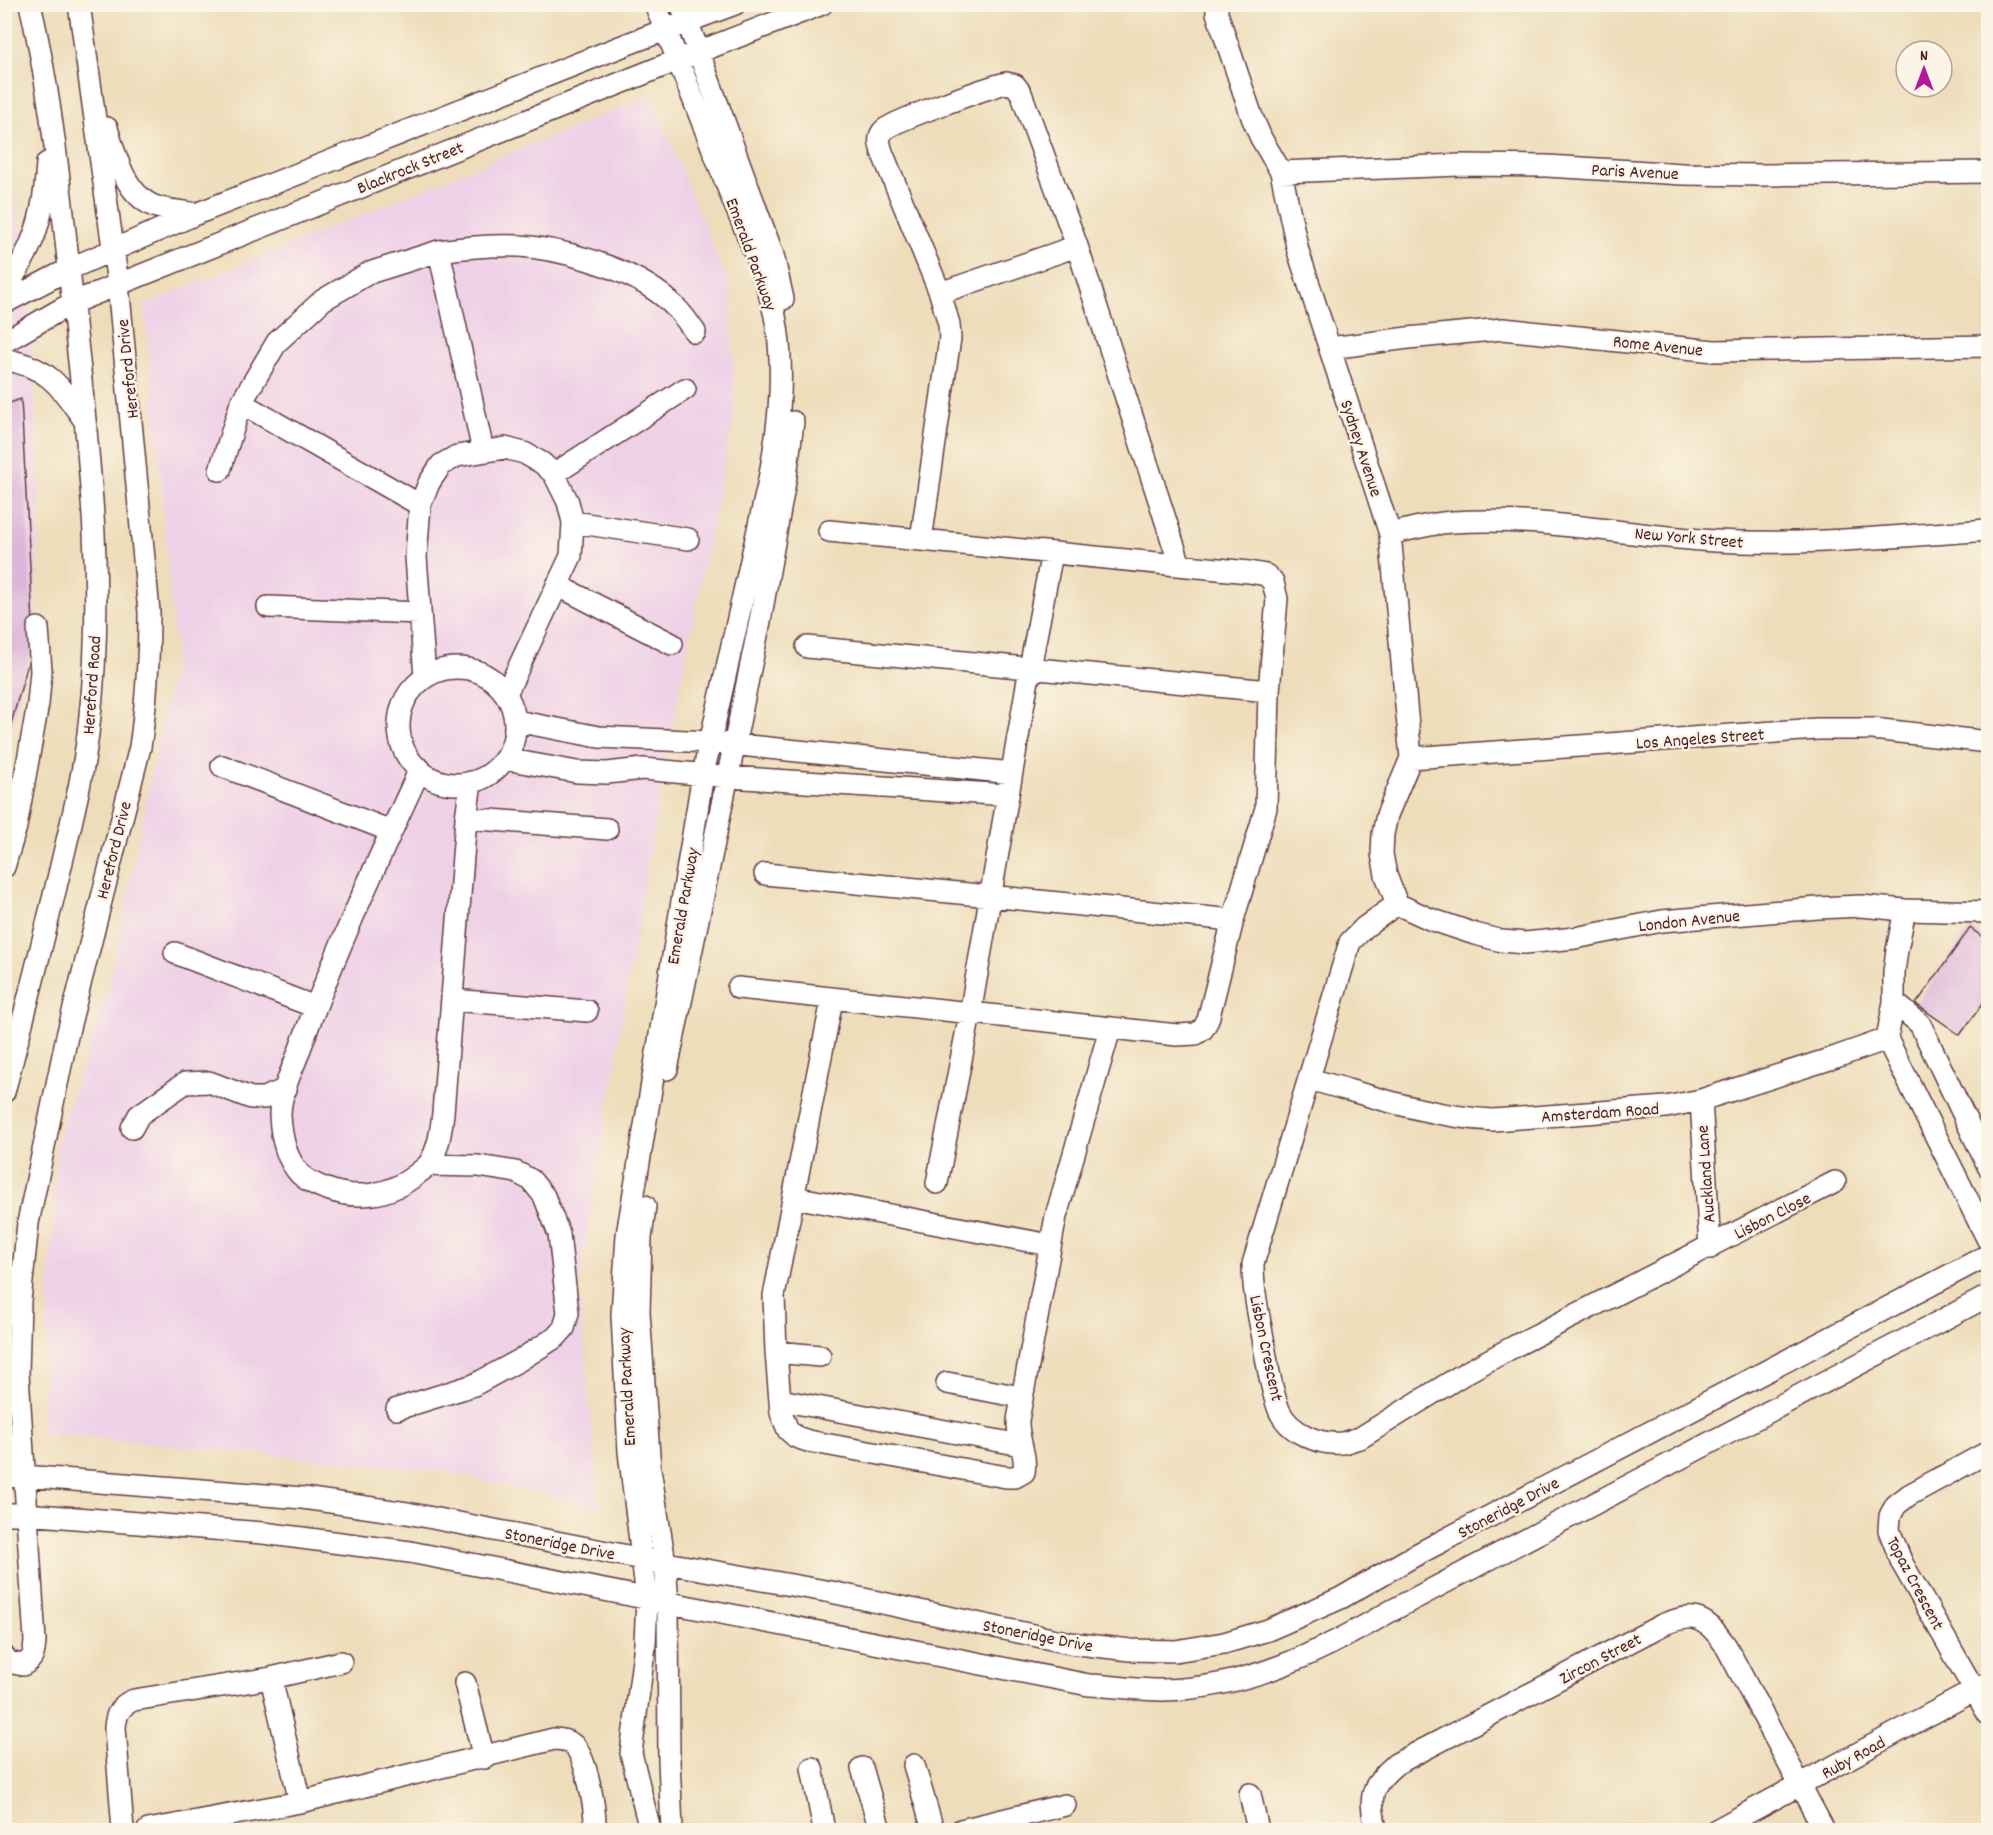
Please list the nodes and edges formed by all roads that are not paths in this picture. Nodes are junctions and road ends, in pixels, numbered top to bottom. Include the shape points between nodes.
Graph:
1 (30, 4) edge
2 (79, 4) edge
3 (655, 4) edge
4 (735, 4) edge
5 (822, 4) edge
6 (1216, 4) edge
7 (684, 14) edge
8 (666, 31) junction
9 (85, 43) junction
10 (699, 52) junction
11 (678, 60) junction
12 (49, 100) junction
13 (1281, 172) junction
14 (1989, 172) edge
15 (196, 214) junction
16 (1077, 246) junction
17 (114, 248) junction
18 (439, 250) junction
19 (69, 269) junction
20 (118, 284) junction
21 (4, 291) edge
22 (940, 293) junction
23 (4, 303) edge
24 (72, 303) junction
25 (695, 332) dead end
26 (4, 342) edge
27 (1989, 346) edge
28 (1330, 348) junction
29 (4, 359) edge
30 (685, 389) dead end
31 (242, 403) junction
32 (86, 421) junction
33 (483, 451) junction
34 (219, 470) dead end
35 (554, 474) junction
36 (420, 505) junction
37 (573, 522) junction
38 (1989, 530) edge
39 (829, 531) dead end
40 (1390, 534) junction
41 (688, 539) dead end
42 (921, 540) junction
43 (1052, 553) junction
44 (1180, 566) junction
45 (557, 585) junction
46 (268, 607) dead end
47 (419, 613) junction
48 (38, 628) dead end
49 (672, 644) dead end
50 (807, 647) dead end
51 (1030, 668) junction
52 (425, 677) junction
53 (1269, 691) junction
54 (506, 694) junction
55 (516, 721) junction
56 (710, 742) junction
57 (1989, 742) edge
58 (735, 744) junction
59 (1411, 758) junction
60 (505, 759) junction
61 (222, 766) dead end
62 (420, 770) junction
63 (1012, 773) junction
64 (704, 774) junction
65 (729, 777) junction
66 (471, 782) junction
67 (1008, 795) junction
68 (466, 818) junction
69 (607, 829) dead end
70 (391, 831) junction
71 (4, 867) edge
72 (765, 874) dead end
73 (990, 897) junction
74 (1397, 904) junction
75 (1905, 910) junction
76 (1989, 912) edge
77 (1233, 920) junction
78 (175, 953) dead end
79 (738, 988) dead end
80 (452, 1000) junction
81 (832, 1000) junction
82 (1894, 1002) junction
83 (315, 1007) junction
84 (588, 1011) dead end
85 (970, 1014) junction
86 (1110, 1029) junction
87 (1887, 1039) junction
88 (1309, 1079) junction
89 (286, 1089) junction
90 (4, 1092) edge
91 (1701, 1100) junction
92 (132, 1128) dead end
93 (428, 1165) junction
94 (1989, 1166) edge
95 (1835, 1182) dead end
96 (937, 1183) dead end
97 (794, 1197) junction
98 (1989, 1240) edge
99 (1050, 1245) junction
100 (1710, 1248) junction
101 (1989, 1255) edge
102 (1989, 1296) edge
103 (776, 1352) junction
104 (820, 1356) dead end
105 (947, 1383) dead end
106 (1021, 1397) junction
107 (780, 1400) junction
108 (397, 1409) dead end
109 (1021, 1445) junction
110 (1989, 1452) edge
111 (14, 1477) edge
112 (4, 1514) edge
113 (26, 1514) junction
114 (643, 1559) junction
115 (665, 1563) junction
116 (647, 1598) junction
117 (668, 1604) junction
118 (4, 1656) edge
119 (341, 1662) dead end
120 (271, 1678) junction
121 (465, 1683) dead end
122 (1982, 1686) edge
123 (1989, 1714) edge
124 (484, 1758) junction
125 (914, 1765) dead end
126 (812, 1768) dead end
127 (862, 1768) dead end
128 (1799, 1786) junction
129 (1250, 1794) dead end
130 (300, 1802) junction
131 (1065, 1805) dead end
132 (1011, 1824) edge
133 (123, 1830) edge
134 (148, 1830) edge
135 (595, 1830) edge
136 (650, 1830) edge
137 (672, 1830) edge
138 (824, 1830) edge
139 (880, 1830) edge
140 (933, 1830) edge
141 (961, 1830) edge
142 (1258, 1830) edge
143 (1376, 1830) edge
144 (1716, 1830) edge
145 (1824, 1830) edge

1 - 12 street
2 - 9 street, Hereford Drive
3 - 8 street, Emerald Parkway
4 - 7 street, Blackrock Street
5 - 10 street, Blackrock Street
6 - 13 street, Sydney Avenue via 1252,117
7 - 8 street, Blackrock Street
7 - 10 street, Emerald Parkway
8 - 11 street, Emerald Parkway
8 - 15 street, Blackrock Street
9 - 15 street via 104,118 132,188 156,207
9 - 17 street, Hereford Drive
10 - 11 street, Blackrock Street
10 - 58 street, Emerald Parkway via 773,255 788,326 794,384 786,476
11 - 20 street, Blackrock Street
11 - 56 street, Emerald Parkway via 774,308 781,397 777,438
12 - 19 street
12 - 21 street via 42,208 31,247
13 - 14 street, Paris Avenue via 1460,165 1683,174
13 - 28 street, Sydney Avenue via 1298,250
15 - 17 street, Blackrock Street
16 - 22 street
16 - 22 street via 1021,93 1015,85 996,86 894,125 880,135 882,152
16 - 44 street
17 - 19 street, Blackrock Street
17 - 20 street, Hereford Drive
18 - 25 street via 531,247 580,258 651,287 675,306
18 - 31 street via 369,273 322,300 277,342
18 - 33 street
19 - 23 street, Blackrock Street
19 - 24 street, Hereford Road
20 - 24 street, Blackrock Street
20 - 111 street, Hereford Drive via 149,612 147,699 140,747 67,1036 28,1223
22 - 42 street via 950,338
24 - 26 street, Blackrock Street
24 - 32 street, Hereford Road
27 - 28 street, Rome Avenue via 1714,351 1503,329
28 - 40 street, Sydney Avenue
29 - 32 street via 44,372
30 - 35 street
31 - 34 street
31 - 36 street
32 - 90 street, Hereford Road via 96,580 90,722 84,767
33 - 35 street via 506,448 524,453
33 - 36 street via 457,456 441,465
35 - 37 street
36 - 47 street via 416,557
37 - 41 street
37 - 45 street via 571,556
38 - 40 street, New York Street via 1829,541 1739,542 1470,521
39 - 42 street
40 - 59 street, Sydney Avenue
42 - 43 street
43 - 44 street
43 - 51 street
44 - 53 street via 1249,572 1266,575 1273,582 1277,599
45 - 49 street
45 - 54 street
46 - 47 street
47 - 52 street
48 - 71 street via 38,704 16,827
50 - 51 street
51 - 53 street
51 - 63 street
52 - 54 street via 444,669 464,668 483,673
52 - 62 street via 410,691 399,725 401,743
53 - 77 street via 1266,808
54 - 55 street
55 - 56 street via 599,737
55 - 60 street via 514,741
56 - 58 street
56 - 64 street, Emerald Parkway
57 - 59 street, Los Angeles Street via 1884,729 1817,729
58 - 63 street
58 - 65 street, Emerald Parkway
59 - 74 street, Sydney Avenue via 1387,814 1383,834 1386,875
60 - 64 street via 578,772 643,769
60 - 66 street via 492,772
61 - 70 street
62 - 66 street via 439,781
62 - 70 street
63 - 67 street
64 - 65 street
64 - 114 street, Emerald Parkway via 637,1166 622,1294 628,1452
65 - 67 street
65 - 115 street, Emerald Parkway via 670,1053 641,1238 639,1312 645,1413
66 - 68 street
67 - 73 street
68 - 69 street
68 - 80 street
70 - 83 street
72 - 73 street
73 - 77 street
73 - 85 street
74 - 75 street, London Avenue via 1475,934 1525,943 1676,919 1861,906
74 - 88 street, Lisbon Crescent via 1350,942
75 - 76 street, London Avenue
75 - 82 street via 1894,972
77 - 86 street via 1203,1029 1188,1036
78 - 83 street
79 - 81 street
80 - 84 street
80 - 93 street via 443,1113 439,1140
81 - 85 street
81 - 97 street
82 - 87 street
82 - 94 street via 1920,1024
83 - 89 street
85 - 86 street
85 - 96 street
86 - 99 street
87 - 91 street, Amsterdam Road
87 - 98 street
88 - 91 street, Amsterdam Road via 1433,1113 1493,1120 1642,1110
88 - 100 street, Lisbon Crescent via 1253,1264 1266,1357 1280,1411 1299,1433 1336,1443 1360,1438 1515,1346
89 - 92 street via 264,1098 250,1098 210,1082 185,1083 139,1115
89 - 93 street via 280,1113 290,1160 301,1175 318,1185 355,1196 381,1194 406,1183
91 - 100 street, Auckland Lane
93 - 108 street via 478,1166 516,1172 531,1180 544,1196 559,1234 568,1313 564,1328 555,1337 520,1360 474,1385
95 - 100 street, Lisbon Close
97 - 99 street
97 - 103 street via 775,1286
99 - 106 street
101 - 115 street, Stoneridge Drive via 1412,1557 1341,1598 1268,1630 1224,1643 1174,1651 1070,1643 831,1592
102 - 117 street, Stoneridge Drive via 1342,1640 1247,1677 1201,1687 1161,1690 1089,1684
103 - 104 street
103 - 107 street
105 - 106 street
106 - 109 street via 1017,1429
107 - 109 street
107 - 109 street via 788,1430 808,1441 1015,1477 1025,1467
110 - 122 street, Topaz Crescent via 1896,1505 1888,1530 1902,1563
111 - 113 street, Hereford Drive
111 - 114 street, Stoneridge Drive via 303,1498 407,1513
112 - 113 street, Stoneridge Drive
113 - 116 street, Stoneridge Drive via 263,1533 410,1552
113 - 118 street, Hereford Drive via 34,1653 23,1665 8,1662
114 - 115 street, Stoneridge Drive
114 - 116 street, Emerald Parkway
115 - 117 street, Emerald Parkway
116 - 117 street, Stoneridge Drive
116 - 136 street, Emerald Parkway via 631,1753
117 - 137 street, Emerald Parkway
119 - 120 street
120 - 130 street
120 - 133 street via 125,1704 116,1716 115,1728
121 - 124 street
122 - 123 street, Topaz Crescent
122 - 128 street, Ruby Road
124 - 130 street
124 - 135 street via 554,1739 573,1744 583,1762
125 - 140 street
126 - 138 street
127 - 139 street
128 - 143 street, Zircon Street via 1715,1629 1706,1622 1685,1618 1662,1625 1396,1764 1383,1774 1372,1796
128 - 144 street, Ruby Road
128 - 145 street, Zircon Street
129 - 142 street
130 - 134 street
131 - 132 street
132 - 141 street

